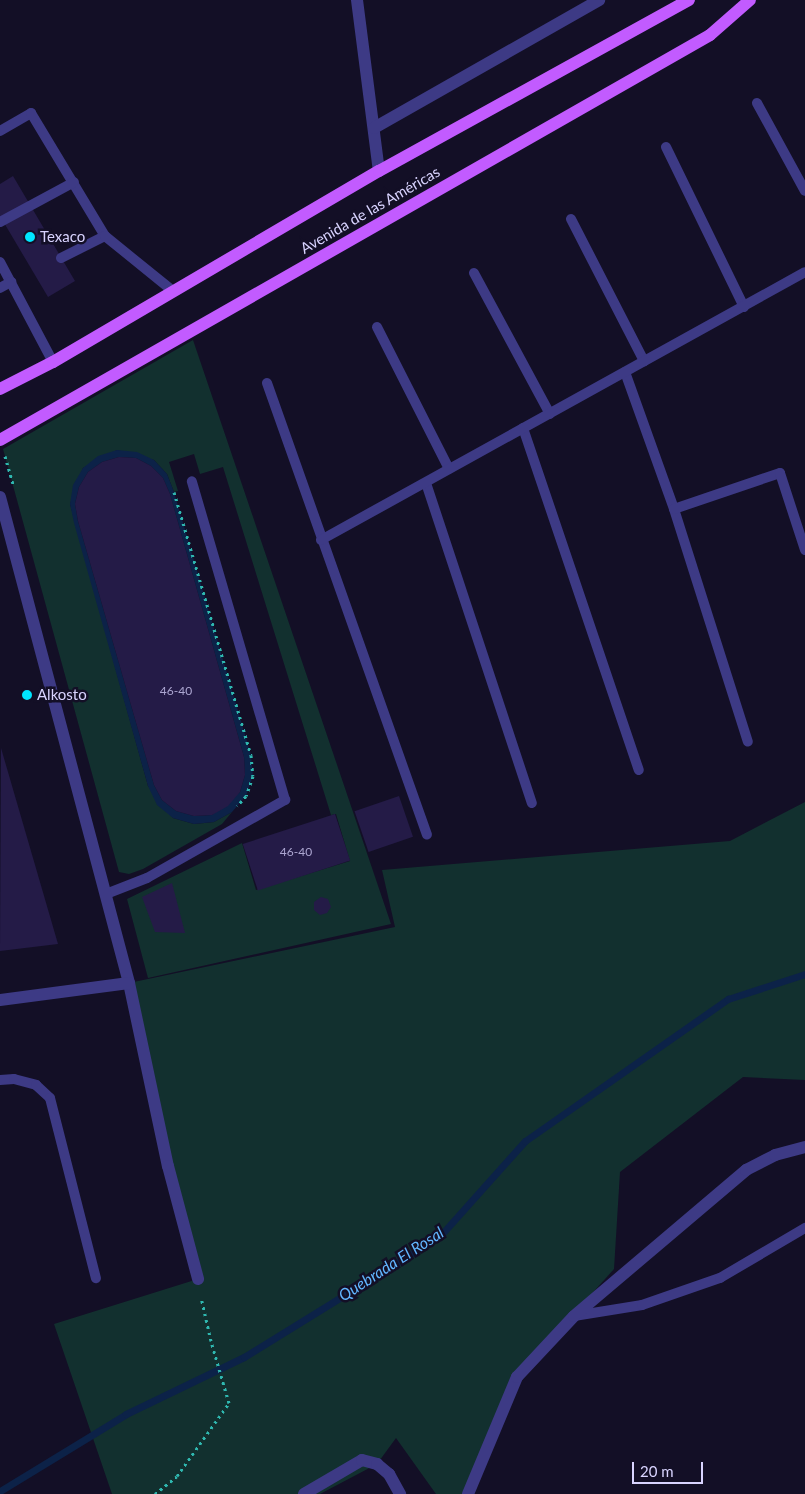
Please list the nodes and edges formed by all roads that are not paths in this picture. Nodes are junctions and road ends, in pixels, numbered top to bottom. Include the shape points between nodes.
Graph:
1 (357, 0) edge
2 (599, 0) edge
3 (689, 0) edge
4 (750, 0) edge
5 (757, 103) dead end
6 (374, 128) junction
7 (0, 131) edge
8 (666, 147) dead end
9 (379, 171) junction
10 (74, 182) junction
11 (805, 191) edge
12 (571, 219) dead end
13 (0, 222) edge
14 (105, 236) junction
15 (61, 258) dead end
16 (0, 262) edge
17 (805, 272) edge
18 (474, 273) dead end
19 (10, 282) junction
20 (0, 288) edge
21 (173, 292) junction
22 (744, 306) junction
23 (377, 327) dead end
24 (644, 361) junction
25 (53, 362) junction
26 (625, 372) junction
27 (267, 383) dead end
28 (0, 389) edge
29 (550, 414) junction
30 (523, 428) junction
31 (0, 440) edge
32 (449, 469) junction
33 (192, 481) dead end
34 (426, 482) junction
35 (0, 497) edge
36 (674, 509) junction
37 (321, 540) junction
38 (805, 550) edge
39 (748, 742) dead end
40 (639, 770) dead end
41 (532, 803) dead end
42 (427, 834) dead end
43 (106, 894) junction
44 (129, 983) junction
45 (0, 1000) edge
46 (0, 1080) edge
47 (805, 1147) edge
48 (805, 1228) edge
49 (96, 1278) dead end
50 (198, 1279) road end
51 (574, 1316) junction
52 (304, 1494) edge
53 (400, 1494) edge
54 (468, 1494) edge

1 - 6 street
2 - 6 street
3 - 9 main road, Avenida de las Américas
4 - 31 main road, Avenida de las Américas via 710,35
5 - 11 lane
6 - 9 street
7 - 10 lane via 32,113
8 - 22 lane
9 - 21 main road, Avenida de las Américas
10 - 13 lane
10 - 14 lane
12 - 24 lane
14 - 15 lane
14 - 21 lane
16 - 19 lane
17 - 22 lane
18 - 29 lane
19 - 20 lane
19 - 25 lane
21 - 25 main road, Avenida de las Américas
22 - 24 lane
23 - 32 lane
24 - 26 lane
25 - 28 main road, Avenida de las Américas
26 - 29 lane
26 - 36 lane
27 - 37 lane
29 - 30 lane
30 - 32 lane
30 - 40 lane
32 - 34 lane
33 - 43 lane via 285,800 146,878
34 - 37 lane
34 - 41 lane
35 - 43 street
36 - 38 lane via 780,473
36 - 39 lane
37 - 42 lane
43 - 44 street
44 - 45 street
44 - 50 street via 168,1166
46 - 49 lane via 14,1079 36,1085 50,1098
47 - 51 street via 775,1155 746,1170
48 - 51 lane via 720,1278 642,1305
51 - 54 street via 517,1377
52 - 53 street via 362,1460 377,1464 389,1474

